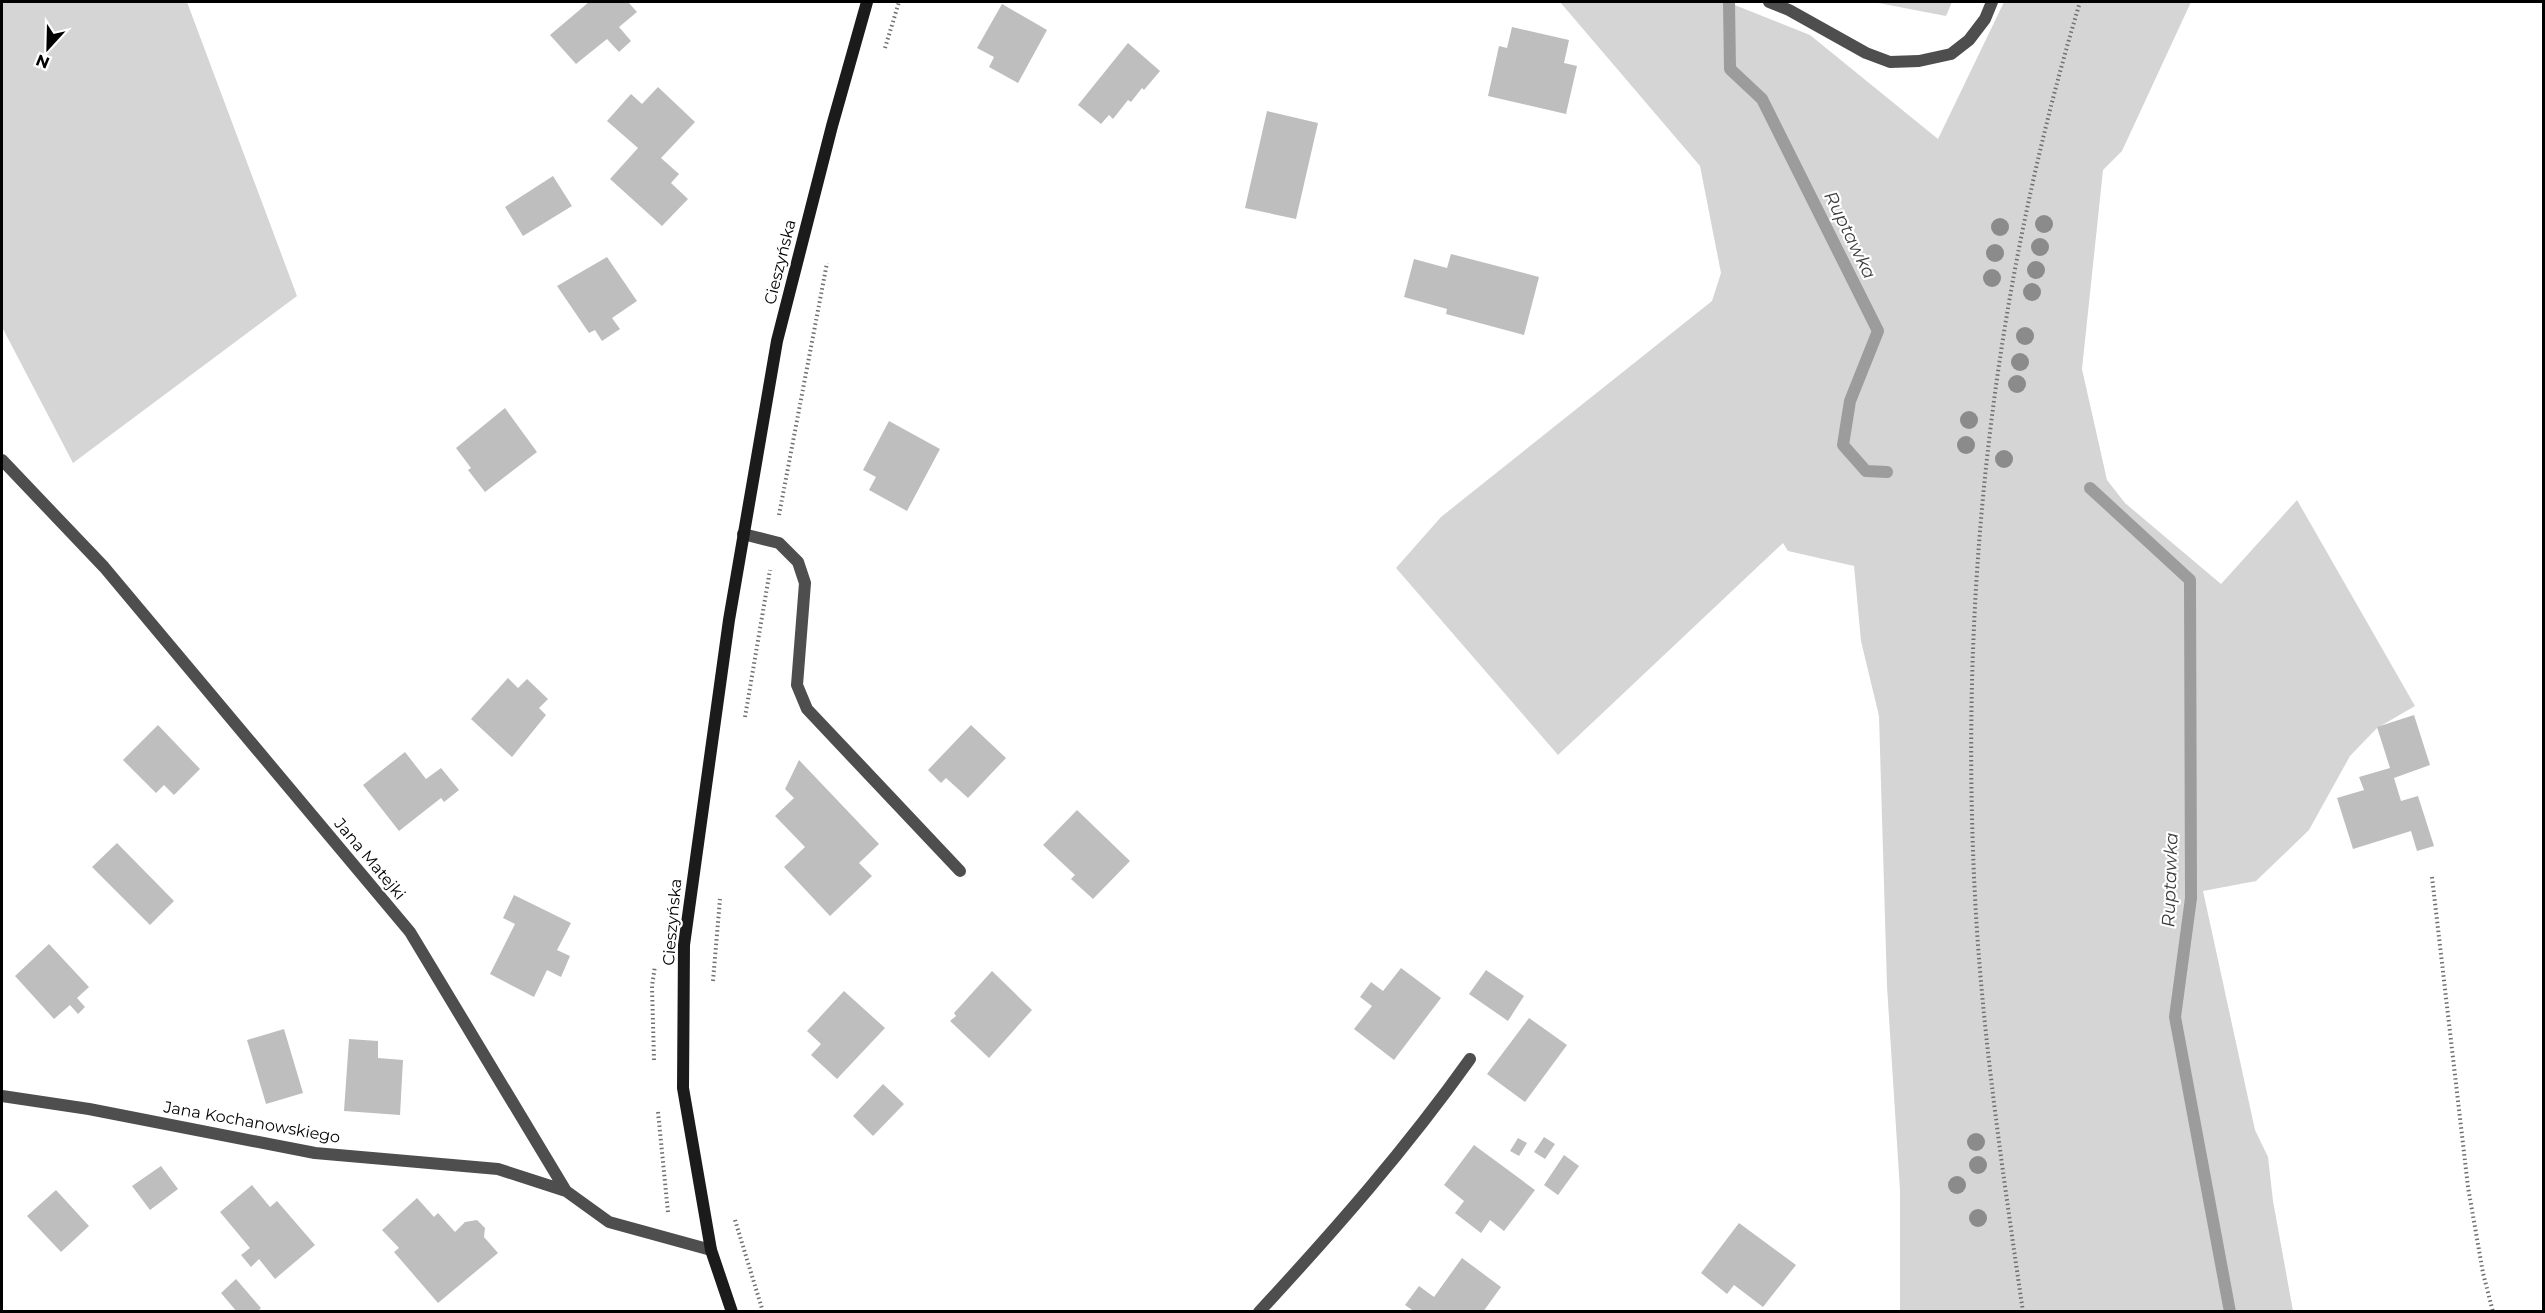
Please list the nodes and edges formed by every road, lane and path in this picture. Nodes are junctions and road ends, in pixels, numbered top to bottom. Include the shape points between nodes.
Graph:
1 (867, 2) edge
2 (1769, 2) edge
3 (1992, 2) edge
4 (2080, 2) edge
5 (2, 460) edge
6 (743, 534) junction
7 (960, 871) dead end
8 (2432, 877) dead end
9 (1470, 1059) dead end
10 (2, 1096) edge
11 (566, 1191) junction
12 (711, 1251) junction
13 (732, 1311) edge
14 (1259, 1311) edge
15 (2022, 1311) edge
16 (2493, 1311) edge

1 - 6 main road, Cieszyńska via 777,341
2 - 3 street via 1890,62 1951,54 1969,40
4 - 15 path via 2041,139 2011,293 1986,461 1974,603 1971,751 1976,917 1990,1078
5 - 11 street, Jana Matejki via 104,567 411,932
6 - 7 street via 779,543 798,561 805,583 797,685 807,709
6 - 12 main road, Cieszyńska via 684,945 683,1088
8 - 16 path via 2468,1186
9 - 14 street via 1428,1119 1335,1230
10 - 11 street, Jana Kochanowskiego via 315,1153 498,1170
11 - 12 street, Jana Matejki via 609,1222
12 - 13 main road, Cieszyńska

